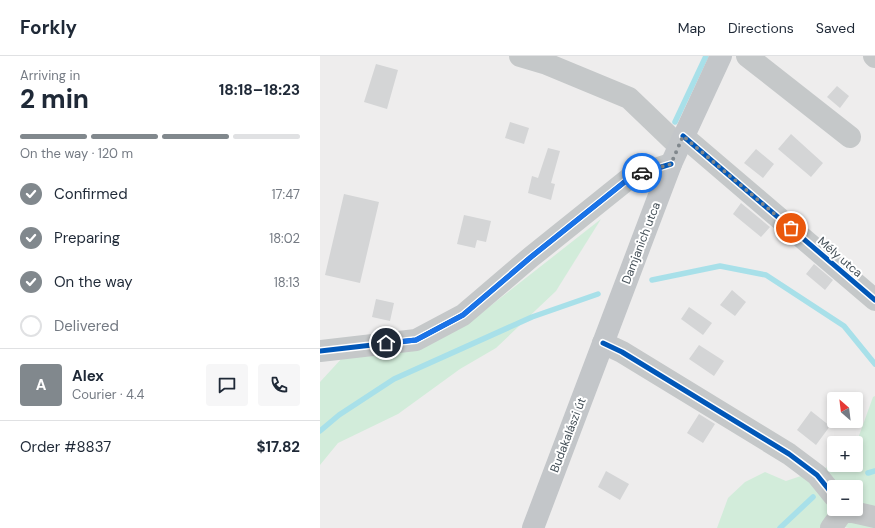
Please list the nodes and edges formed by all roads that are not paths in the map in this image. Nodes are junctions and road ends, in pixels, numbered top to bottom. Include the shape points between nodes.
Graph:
1 (520, 56) edge
2 (721, 56) edge
3 (747, 56) edge
4 (850, 137) dead end
5 (678, 148) junction
6 (875, 300) edge
7 (603, 343) junction
8 (320, 351) edge
9 (827, 488) edge
10 (863, 513) edge
11 (836, 516) edge
12 (875, 517) edge
13 (533, 528) edge
14 (831, 528) edge

1 - 5 street, Mély utca via 547,64 629,98
2 - 5 main road, Damjanich utca
3 - 4 street
5 - 6 street, Mély utca
5 - 7 main road, Damjanich utca
5 - 8 street via 632,176 463,315 416,340
7 - 9 street via 622,352 789,454 817,475
7 - 13 main road, Budakalászi út
10 - 12 street
11 - 14 street

